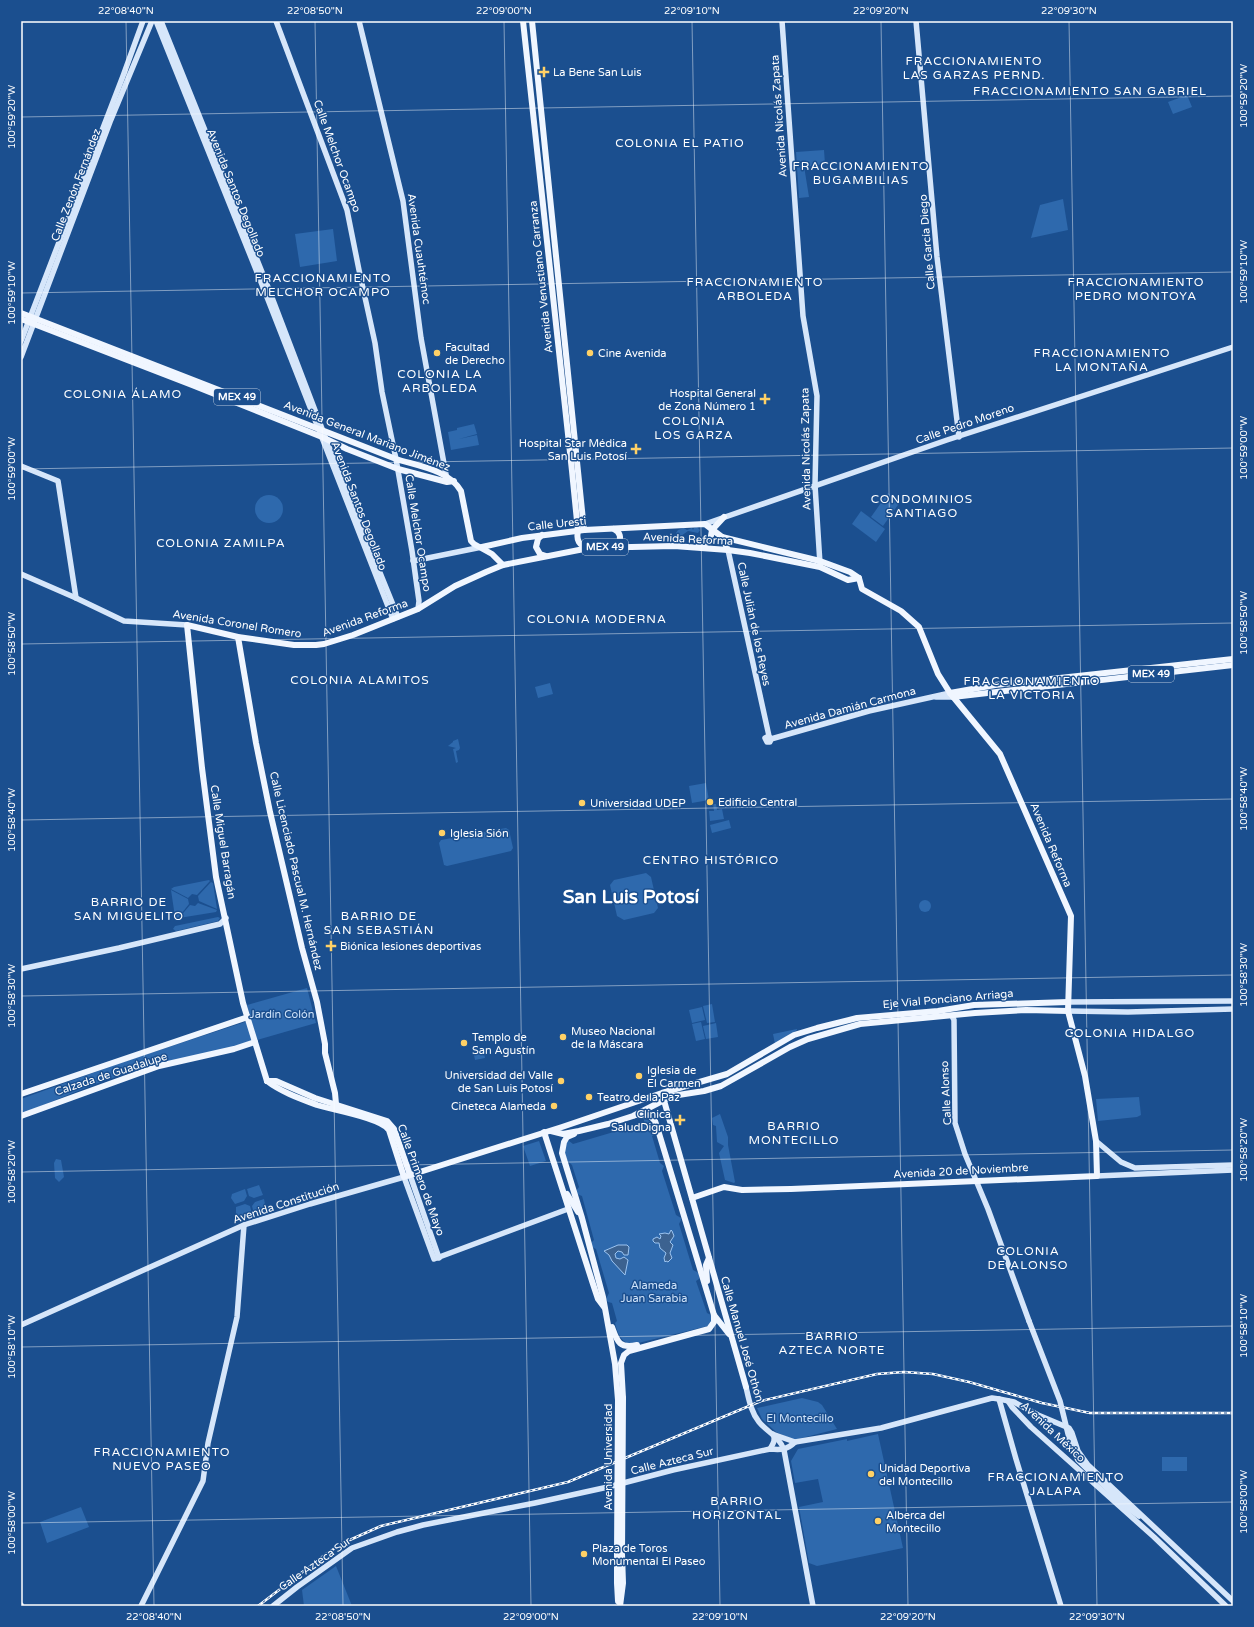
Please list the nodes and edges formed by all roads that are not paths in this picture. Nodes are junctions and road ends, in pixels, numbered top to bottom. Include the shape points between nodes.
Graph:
1 (142, 21) edge
2 (152, 21) edge
3 (156, 21) edge
4 (161, 21) edge
5 (276, 21) edge
6 (359, 21) edge
7 (523, 21) edge
8 (532, 21) edge
9 (782, 21) edge
10 (916, 21) edge
11 (21, 313) edge
12 (21, 319) edge
13 (32, 320) junction
14 (21, 341) edge
15 (1233, 347) edge
16 (21, 357) edge
17 (323, 434) junction
18 (959, 437) junction
19 (396, 459) junction
20 (21, 466) edge
21 (419, 466) junction
22 (398, 469) junction
23 (416, 474) junction
24 (447, 475) junction
25 (450, 482) junction
26 (815, 485) junction
27 (724, 517) junction
28 (705, 524) junction
29 (613, 529) junction
30 (712, 530) junction
31 (581, 531) junction
32 (544, 534) junction
33 (722, 537) junction
34 (496, 544) junction
35 (613, 546) junction
36 (698, 547) junction
37 (482, 548) junction
38 (589, 548) junction
39 (728, 550) junction
40 (547, 556) junction
41 (413, 561) junction
42 (820, 564) junction
43 (505, 565) junction
44 (21, 574) edge
45 (76, 598) junction
46 (418, 609) junction
47 (396, 618) junction
48 (187, 624) junction
49 (238, 637) junction
50 (316, 645) joint
51 (1233, 659) edge
52 (1233, 665) edge
53 (1028, 681) junction
54 (1029, 688) junction
55 (951, 695) junction
56 (770, 737) joint
57 (226, 918) junction
58 (21, 969) edge
59 (1233, 1001) edge
60 (1068, 1002) junction
61 (1233, 1009) edge
62 (1068, 1011) junction
63 (248, 1017) junction
64 (953, 1018) junction
65 (255, 1042) junction
66 (267, 1081) joint
67 (21, 1094) edge
68 (663, 1096) junction
69 (335, 1106) junction
70 (644, 1110) junction
71 (21, 1116) edge
72 (633, 1116) junction
73 (579, 1131) junction
74 (547, 1132) junction
75 (675, 1139) junction
76 (1096, 1141) junction
77 (1233, 1165) edge
78 (1233, 1170) edge
79 (407, 1176) junction
80 (557, 1176) junction
81 (1097, 1176) junction
82 (977, 1182) junction
83 (692, 1198) junction
84 (568, 1209) junction
85 (582, 1218) junction
86 (244, 1225) junction
87 (709, 1258) junction
88 (1014, 1278) joint
89 (710, 1302) junction
90 (606, 1311) junction
91 (714, 1315) junction
92 (21, 1325) edge
93 (733, 1341) junction
94 (663, 1342) junction
95 (746, 1387) joint
96 (621, 1399) junction
97 (999, 1399) junction
98 (1008, 1401) junction
99 (1038, 1415) junction
100 (1031, 1427) junction
101 (773, 1434) junction
102 (795, 1442) junction
103 (770, 1449) junction
104 (784, 1450) junction
105 (630, 1482) junction
106 (624, 1488) dead end
107 (1131, 1511) junction
108 (1148, 1521) junction
109 (1139, 1525) junction
110 (1200, 1570) junction
111 (1194, 1575) junction
112 (1233, 1601) edge
113 (141, 1606) edge
114 (273, 1606) edge
115 (620, 1606) edge
116 (813, 1606) edge
117 (1061, 1606) edge
118 (1226, 1606) edge

1 - 13 street, Calle Zenón Fernández
2 - 13 street, Calle Zenón Fernández
3 - 17 street, Avenida Santos Degollado
4 - 17 street, Avenida Santos Degollado via 260,266
5 - 19 street, Calle Melchor Ocampo via 347,210
6 - 24 street, Avenida Cuauhtémoc via 403,201 421,338
7 - 31 main road, Avenida Venustiano Carranza
8 - 31 main road, Avenida Venustiano Carranza via 565,335
9 - 26 street, Avenida Nicolás Zapata via 803,316 817,396
10 - 18 street, Calle García Diego via 937,257
11 - 13 main road, Avenida General Mariano Jiménez / MEX 49
12 - 13 main road, Avenida General Mariano Jiménez / MEX 49
13 - 14 street, Calle Zenón Fernández
13 - 16 street, Calle Zenón Fernández
13 - 17 main road, Avenida General Mariano Jiménez / MEX 49 via 192,385
15 - 18 street, Calle Pedro Moreno
17 - 19 main road, Avenida General Mariano Jiménez / MEX 49
17 - 22 main road, Avenida General Mariano Jiménez / MEX 49 via 347,449
17 - 47 street, Avenida Santos Degollado
18 - 26 street, Calle Pedro Moreno
19 - 21 main road, Avenida General Mariano Jiménez / MEX 49
19 - 22 street, Calle Melchor Ocampo
20 - 45 street via 58,481
21 - 23 main road
21 - 24 main road, Avenida General Mariano Jiménez / MEX 49
22 - 23 main road, Avenida General Mariano Jiménez / MEX 49
22 - 41 street, Calle Melchor Ocampo
23 - 25 main road, Avenida General Mariano Jiménez / MEX 49
24 - 25 main road, Avenida General Mariano Jiménez / MEX 49
25 - 37 main road via 458,485 463,497 471,540
26 - 27 street, Calle Pedro Moreno
26 - 42 street, Avenida Nicolás Zapata
27 - 28 street, Calle Pedro Moreno
27 - 30 main road
28 - 29 main road, Calle Uresti
28 - 30 main road
29 - 31 main road, Calle Uresti
29 - 35 main road via 618,532 620,538 618,544
30 - 33 main road
30 - 36 main road via 710,541
31 - 32 main road, Calle Uresti
31 - 38 main road via 578,542
32 - 34 main road, Calle Uresti
32 - 40 main road via 538,539 536,547 540,554
33 - 39 main road, Calle Julián de los Reyes
33 - 42 main road, Avenida Reforma
34 - 37 main road, Calle Uresti
34 - 43 main road via 497,556
35 - 36 main road, Avenida Reforma / MEX 49
35 - 38 main road, Avenida Reforma / MEX 49
36 - 39 main road, Avenida Reforma / MEX 49
37 - 41 street, Calle Uresti
37 - 43 main road
38 - 40 main road, Avenida Reforma / MEX 49
39 - 42 main road, Avenida Reforma / MEX 49
39 - 56 street, Calle Julián de los Reyes
40 - 43 main road, Avenida Reforma / MEX 49
41 - 46 street, Calle Melchor Ocampo
42 - 55 main road, Avenida Reforma via 850,572 858,578 862,589 901,611 919,627 938,674
43 - 46 main road, Avenida Reforma / MEX 49 via 455,586
44 - 45 street, Avenida Coronel Romero
45 - 48 street, Avenida Coronel Romero via 124,621
46 - 47 main road, Avenida Reforma
47 - 50 main road, Avenida Reforma via 353,635
48 - 49 main road, Avenida Coronel Romero
48 - 57 main road, Calle Miguel Barragán via 209,829 216,877
49 - 50 main road, Avenida Coronel Romero
49 - 69 main road, Calle Licenciado Pascual M. Hernández via 270,812 317,1002 335,1093
51 - 53 main road, Avenida Damián Carmona / MEX 49
52 - 54 main road, Avenida Damián Carmona / MEX 49
53 - 54 main road
53 - 55 main road, Avenida Damián Carmona / MEX 49
54 - 55 main road, Avenida Damián Carmona / MEX 49
55 - 56 street, Avenida Damián Carmona / MEX 49 via 869,711
55 - 60 main road, Avenida Reforma via 1000,754 1071,916
57 - 58 street via 220,924
57 - 63 main road, Calle Miguel Barragán
59 - 60 street, Eje Vial Ponciano Arriaga
60 - 62 main road, Avenida Reforma
60 - 68 main road, Eje Vial Ponciano Arriaga via 974,1005 857,1018 794,1036 727,1074
61 - 62 street, Eje Vial Ponciano Arriaga
62 - 64 main road, Eje Vial Ponciano Arriaga via 975,1013
62 - 76 main road, Avenida Reforma via 1085,1076
63 - 65 main road, Calle Miguel Barragán
63 - 67 main road, Calzada de Guadalupe
64 - 68 main road, Eje Vial Ponciano Arriaga via 860,1024 840,1028 790,1047 721,1086 704,1091
64 - 82 street, Calle Alonso via 955,1123
65 - 66 main road, Calle Miguel Barragán
65 - 71 main road, Calzada de Guadalupe via 159,1066
66 - 69 main road, Calle Primero de Mayo via 276,1081
68 - 70 main road
68 - 74 main road, Avenida Constitución
68 - 75 main road, Calle Manuel José Othón
69 - 79 main road, Calle Primero de Mayo via 390,1123
70 - 72 main road
70 - 75 main road via 655,1106 662,1108 670,1133
72 - 73 main road
72 - 89 main road, Calle Manuel José Othón via 650,1116 655,1121
73 - 74 main road via 563,1134
73 - 85 main road, Avenida Universidad via 567,1138 562,1153
74 - 79 main road, Avenida Constitución
74 - 80 main road, Avenida Universidad
75 - 83 main road, Calle Manuel José Othón
76 - 77 street via 1121,1162 1141,1168
76 - 81 main road, Avenida Reforma
78 - 81 street, Avenida 20 de Noviembre
79 - 84 street, Calle Primero de Mayo via 437,1258
79 - 86 street, Avenida Constitución
80 - 84 main road, Avenida Universidad
80 - 85 main road
81 - 82 main road, Avenida 20 de Noviembre
82 - 83 main road, Avenida 20 de Noviembre via 784,1190 742,1190 724,1187
82 - 88 street, Calle Alonso
83 - 87 main road, Calle Manuel José Othón
84 - 90 main road, Avenida Universidad via 598,1299
85 - 90 main road, Avenida Universidad
86 - 92 street, Avenida Constitución
86 - 113 street via 236,1317 208,1443 203,1481
87 - 89 main road via 706,1270
87 - 93 main road, Calle Manuel José Othón
88 - 107 street, Avenida México, bridge via 1060,1401 1071,1446 1078,1460
89 - 91 main road, Calle Manuel José Othón
90 - 94 main road via 616,1338 622,1345
90 - 96 main road, Avenida Universidad
91 - 93 main road, Calle Manuel José Othón
91 - 94 main road via 714,1322 709,1329
93 - 95 main road, Calle Manuel José Othón
94 - 96 main road, Avenida Universidad via 629,1351 621,1359
95 - 101 street, Calle Manuel José Othón via 752,1413
96 - 115 main road, Avenida Universidad, bridge via 620,1555 616,1582
97 - 98 street, Avenida México
97 - 102 street via 992,1398 881,1428
97 - 117 street
98 - 99 street, Avenida México
98 - 100 street, Avenida México
99 - 100 street via 1030,1420
99 - 108 street, Avenida México via 1069,1428 1078,1451 1088,1465
100 - 109 street, Avenida México
101 - 102 street
101 - 103 street via 774,1444
101 - 104 street, Calle Manuel José Othón
102 - 104 street
103 - 104 street, Calle Azteca Sur
103 - 105 street, Calle Azteca Sur
104 - 116 street, Calle Manuel José Othón
105 - 106 street
105 - 114 street, Calle Azteca Sur via 611,1489 422,1525 352,1548
107 - 108 street, Avenida México
107 - 109 street, Avenida México
108 - 110 street, Avenida México
109 - 111 street, Avenida México
110 - 111 street
110 - 112 street, Avenida México
111 - 118 street, Avenida México

